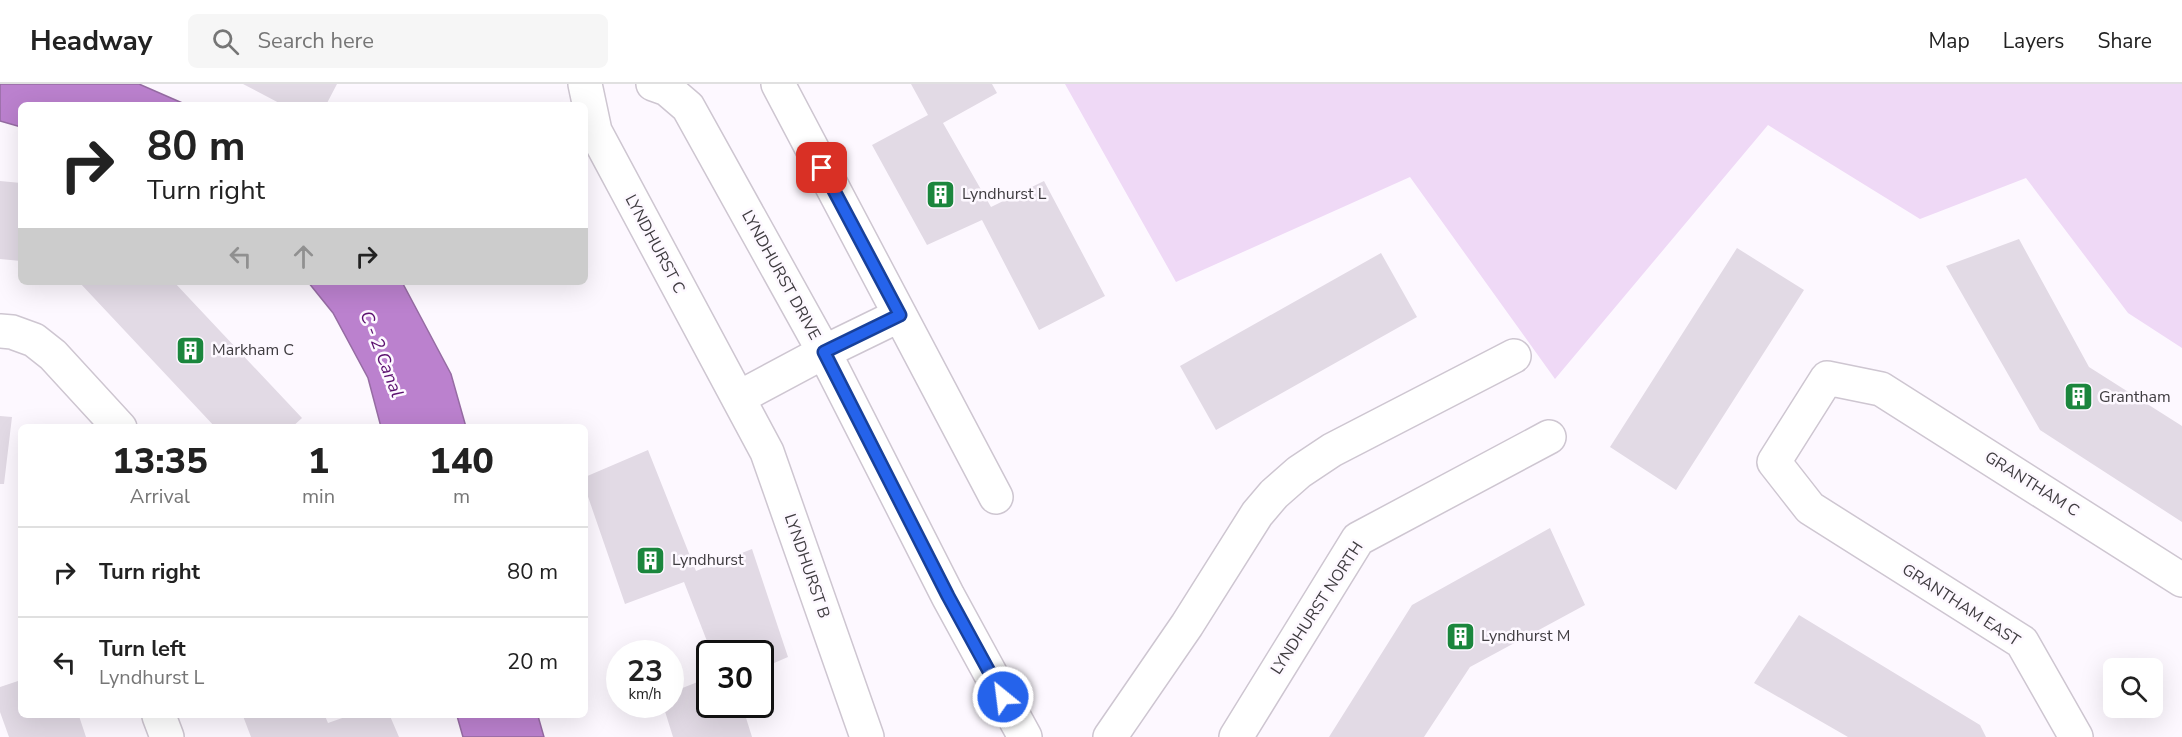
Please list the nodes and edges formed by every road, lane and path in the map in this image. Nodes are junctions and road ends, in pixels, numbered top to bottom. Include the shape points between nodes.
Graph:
1 (585, 84) edge
2 (653, 84) edge
3 (778, 84) edge
4 (900, 315) junction
5 (0, 330) edge
6 (824, 352) junction
7 (1514, 356) dead end
8 (1881, 389) joint
9 (738, 398) junction
10 (116, 424) edge
11 (1549, 436) dead end
12 (996, 497) dead end
13 (2182, 580) edge
14 (160, 718) edge
15 (167, 737) edge
16 (867, 737) edge
17 (1024, 737) edge
18 (1110, 737) edge
19 (1236, 737) edge
20 (2076, 737) edge

1 - 9 street, LYNDHURST C via 595,131
2 - 6 street, LYNDHURST DRIVE via 667,89 688,107
3 - 4 street
4 - 6 street
4 - 12 street
5 - 10 street via 34,340 44,348
6 - 9 street
6 - 17 street, LYNDHURST DRIVE
7 - 18 street via 1332,450 1274,494
8 - 13 street, GRANTHAM C
8 - 20 street, GRANTHAM EAST via 1827,378 1774,462 1810,508 2022,642
9 - 16 street, LYNDHURST B via 768,452
11 - 19 street, LYNDHURST NORTH via 1358,539
14 - 15 street

